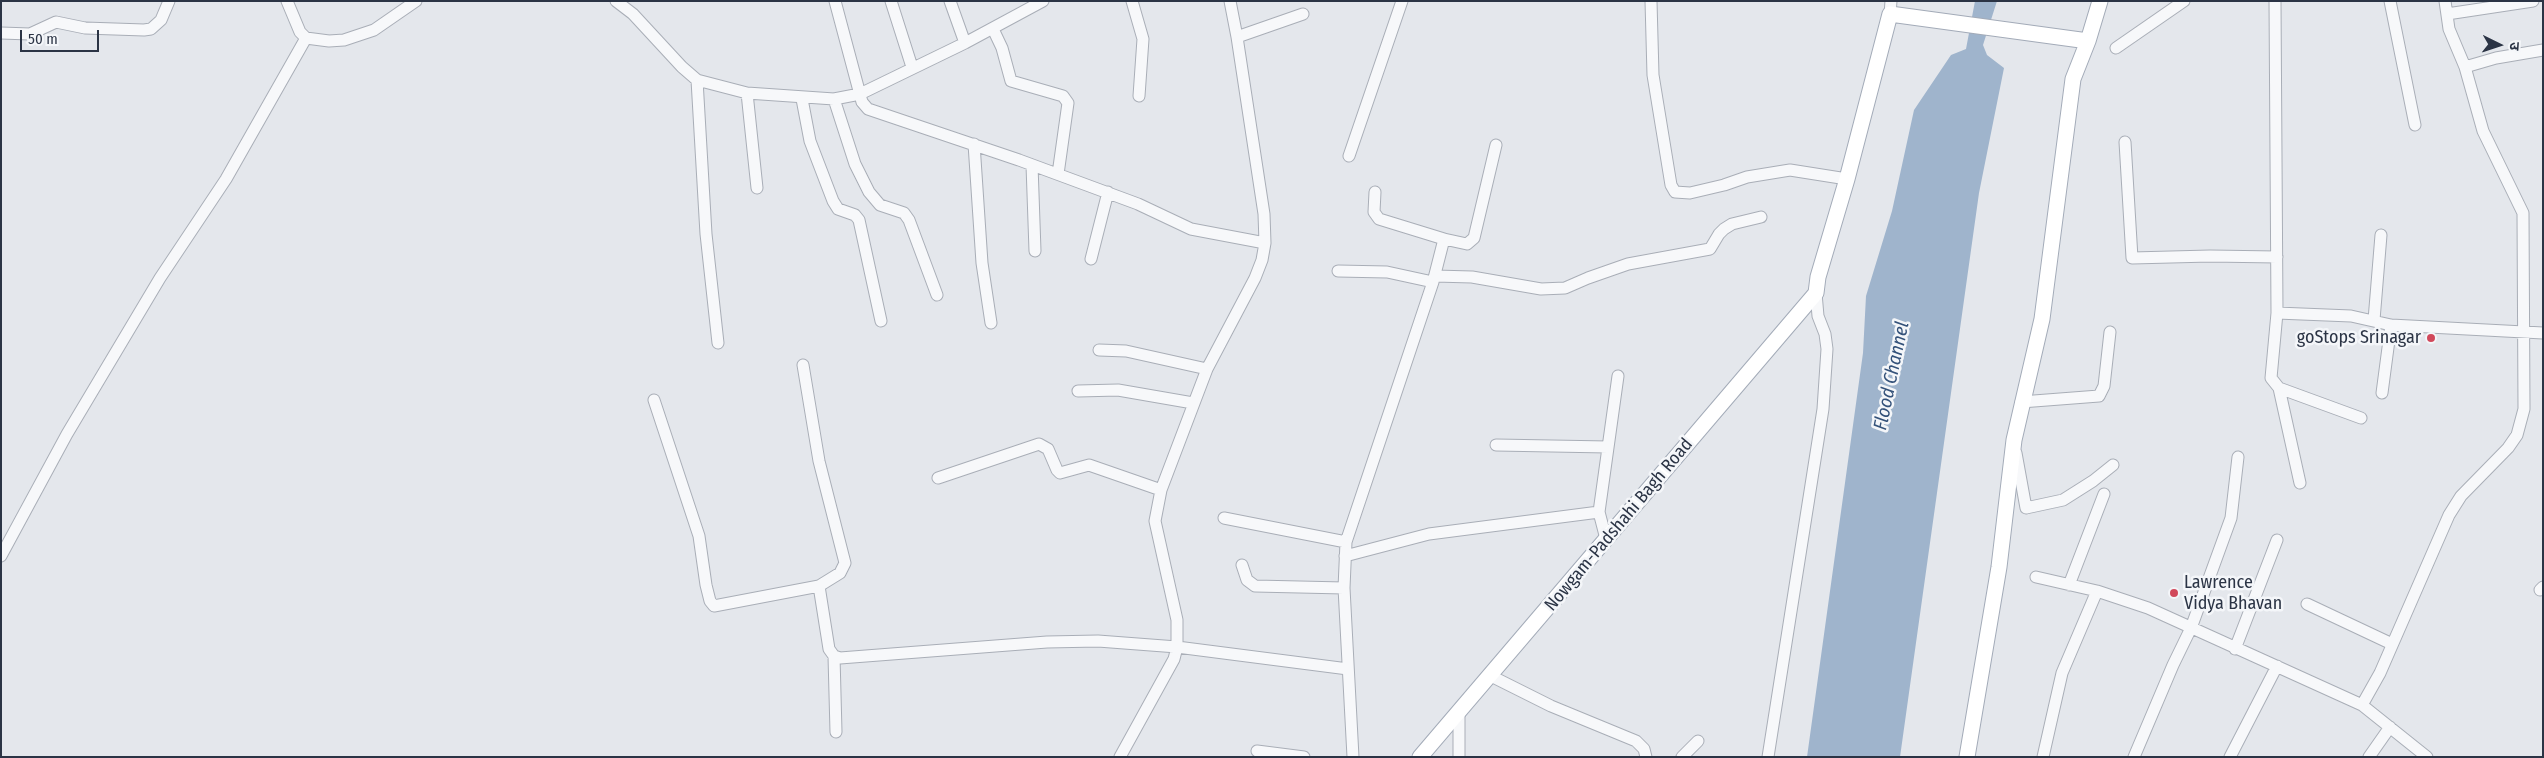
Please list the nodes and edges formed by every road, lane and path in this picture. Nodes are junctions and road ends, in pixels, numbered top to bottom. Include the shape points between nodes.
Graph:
1 (169, 1) edge
2 (287, 1) edge
3 (416, 1) edge
4 (616, 1) edge
5 (835, 1) edge
6 (891, 1) edge
7 (950, 1) edge
8 (1132, 1) edge
9 (1230, 1) edge
10 (1402, 1) edge
11 (1650, 1) edge
12 (2100, 1) edge
13 (2184, 1) edge
14 (2275, 1) edge
15 (2390, 1) edge
16 (2445, 1) edge
17 (2533, 1) edge
18 (1037, 2) edge
19 (1895, 10) edge
20 (1303, 14) dead end
21 (2447, 14) junction
22 (993, 29) junction
23 (1, 33) edge
24 (1237, 37) junction
25 (306, 38) junction
26 (2088, 41) junction
27 (965, 43) junction
28 (2116, 48) dead end
29 (2543, 50) edge
30 (912, 67) junction
31 (2465, 67) junction
32 (697, 80) junction
33 (747, 93) junction
34 (860, 94) junction
35 (1139, 96) dead end
36 (802, 98) junction
37 (834, 99) junction
38 (2415, 124) dead end
39 (2125, 142) dead end
40 (974, 144) junction
41 (1496, 145) dead end
42 (1348, 156) dead end
43 (1032, 165) junction
44 (1058, 174) junction
45 (1847, 179) junction
46 (757, 188) dead end
47 (1108, 192) junction
48 (1375, 192) dead end
49 (1761, 217) dead end
50 (2382, 235) dead end
51 (1444, 239) junction
52 (1265, 243) junction
53 (1035, 251) dead end
54 (2277, 257) junction
55 (1090, 259) dead end
56 (1338, 271) dead end
57 (1434, 279) junction
58 (1816, 293) junction
59 (937, 295) dead end
60 (2277, 313) junction
61 (2374, 320) junction
62 (881, 321) dead end
63 (991, 323) dead end
64 (2391, 325) junction
65 (2110, 332) dead end
66 (2525, 332) junction
67 (2543, 333) edge
68 (718, 342) dead end
69 (1100, 350) dead end
70 (803, 366) dead end
71 (1207, 369) junction
72 (1618, 376) dead end
73 (2279, 388) junction
74 (1078, 391) dead end
75 (2382, 393) dead end
76 (654, 400) dead end
77 (2021, 402) junction
78 (1193, 403) junction
79 (2360, 418) dead end
80 (2014, 439) junction
81 (1496, 445) dead end
82 (1608, 447) junction
83 (2238, 458) dead end
84 (2113, 465) dead end
85 (938, 478) dead end
86 (2300, 483) dead end
87 (1161, 490) junction
88 (2104, 494) dead end
89 (1598, 512) junction
90 (1224, 518) dead end
91 (1606, 540) junction
92 (2277, 540) dead end
93 (1346, 542) junction
94 (1, 556) edge
95 (1345, 556) junction
96 (1242, 565) dead end
97 (2036, 577) dead end
98 (2069, 585) junction
99 (819, 586) junction
100 (1344, 588) junction
101 (2097, 591) junction
102 (2307, 604) dead end
103 (2191, 628) junction
104 (2392, 644) junction
105 (1177, 647) junction
106 (2234, 649) junction
107 (834, 656) junction
108 (2277, 666) junction
109 (1348, 669) junction
110 (1491, 676) junction
111 (2362, 705) junction
112 (1460, 712) junction
113 (2390, 727) junction
114 (836, 732) dead end
115 (1698, 741) dead end
116 (1257, 751) dead end
117 (1120, 757) edge
118 (1304, 757) edge
119 (1352, 757) edge
120 (1420, 757) edge
121 (1459, 757) edge
122 (1646, 757) edge
123 (1682, 757) edge
124 (1768, 757) edge
125 (1967, 757) edge
126 (2043, 757) edge
127 (2134, 757) edge
128 (2230, 757) edge
129 (2368, 757) edge
130 (2427, 757) edge

1 - 23 street via 161,20 151,29 85,28 61,22 30,34
2 - 25 street via 295,26
3 - 25 street via 386,23 359,36 329,41
4 - 32 street via 633,14
5 - 34 street
6 - 30 street
7 - 27 street
8 - 35 street via 1143,39
9 - 24 street
10 - 42 street
11 - 45 street via 1653,75 1671,185 1675,192 1690,193 1746,177 1790,170
12 - 26 main road
13 - 28 street
14 - 54 street
15 - 38 street
16 - 21 street
17 - 21 street
18 - 22 street
19 - 26 main road
19 - 45 main road
20 - 24 street
21 - 31 street via 2452,39
22 - 27 street
22 - 44 street via 1011,81 1063,96 1068,103
24 - 52 street via 1264,214
25 - 94 street via 226,179 160,278 67,434
26 - 77 main road via 2073,80 2042,319
27 - 30 street
29 - 31 street
30 - 34 street
31 - 66 street via 2484,131 2523,213
32 - 33 street
32 - 68 street via 706,234
33 - 36 street
33 - 46 street
34 - 37 street
34 - 40 street via 868,109
36 - 37 street
36 - 62 street via 810,141 836,206 859,220
37 - 59 street via 869,192 880,205 904,213 910,220
39 - 54 street via 2132,258
40 - 43 street
40 - 63 street via 982,263
41 - 51 street via 1474,238 1467,244
43 - 44 street
43 - 53 street
44 - 47 street
45 - 58 main road
47 - 52 street via 1190,229
47 - 55 street
48 - 51 street via 1374,212 1380,219
49 - 57 street via 1732,224 1707,250 1628,264 1565,288 1541,288 1472,277
50 - 61 street
51 - 57 street
52 - 71 street via 1254,278
54 - 60 street
56 - 57 street via 1386,272
57 - 93 street
58 - 91 main road, Nowgam-Padshahi Bagh Road
58 - 124 street via 1827,349 1823,409
60 - 61 street
60 - 73 street via 2270,378
61 - 64 street
64 - 66 street
64 - 75 street
65 - 77 street via 2104,386 2098,396
66 - 67 street
66 - 104 street via 2524,409 2517,435 2496,462 2461,496 2449,515
69 - 71 street via 1126,351
70 - 99 street via 819,462 845,563 840,573
71 - 78 street
72 - 82 street
73 - 79 street
73 - 86 street
74 - 78 street via 1118,390
76 - 99 street via 699,536 706,585 714,606
77 - 80 main road
78 - 87 street
80 - 84 street via 2026,508 2063,500
80 - 125 main road via 1999,567
81 - 82 street
82 - 89 street
83 - 103 street via 2231,518
85 - 87 street via 1039,444 1048,449 1060,473 1090,465
87 - 105 street via 1155,521 1174,605
88 - 98 street
89 - 91 street
89 - 95 street via 1428,534
90 - 93 street
91 - 110 main road, Nowgam-Padshahi Bagh Road
92 - 106 street
93 - 95 street
95 - 100 street
96 - 100 street via 1247,580 1255,586
97 - 98 street
98 - 101 street
99 - 107 street via 829,648
100 - 109 street
101 - 103 street via 2148,608
101 - 126 street via 2062,673
102 - 104 street
103 - 106 street
103 - 127 street
104 - 111 street
105 - 107 street via 1074,641
105 - 109 street
105 - 117 street via 1174,659
106 - 108 street
107 - 114 street
108 - 111 street
108 - 128 street
109 - 119 street
110 - 112 main road, Nowgam-Padshahi Bagh Road
110 - 122 street via 1551,706 1636,740
111 - 113 street
112 - 120 main road, Nowgam-Padshahi Bagh Road
112 - 121 street
113 - 129 street
113 - 130 street
115 - 123 street
116 - 118 street

